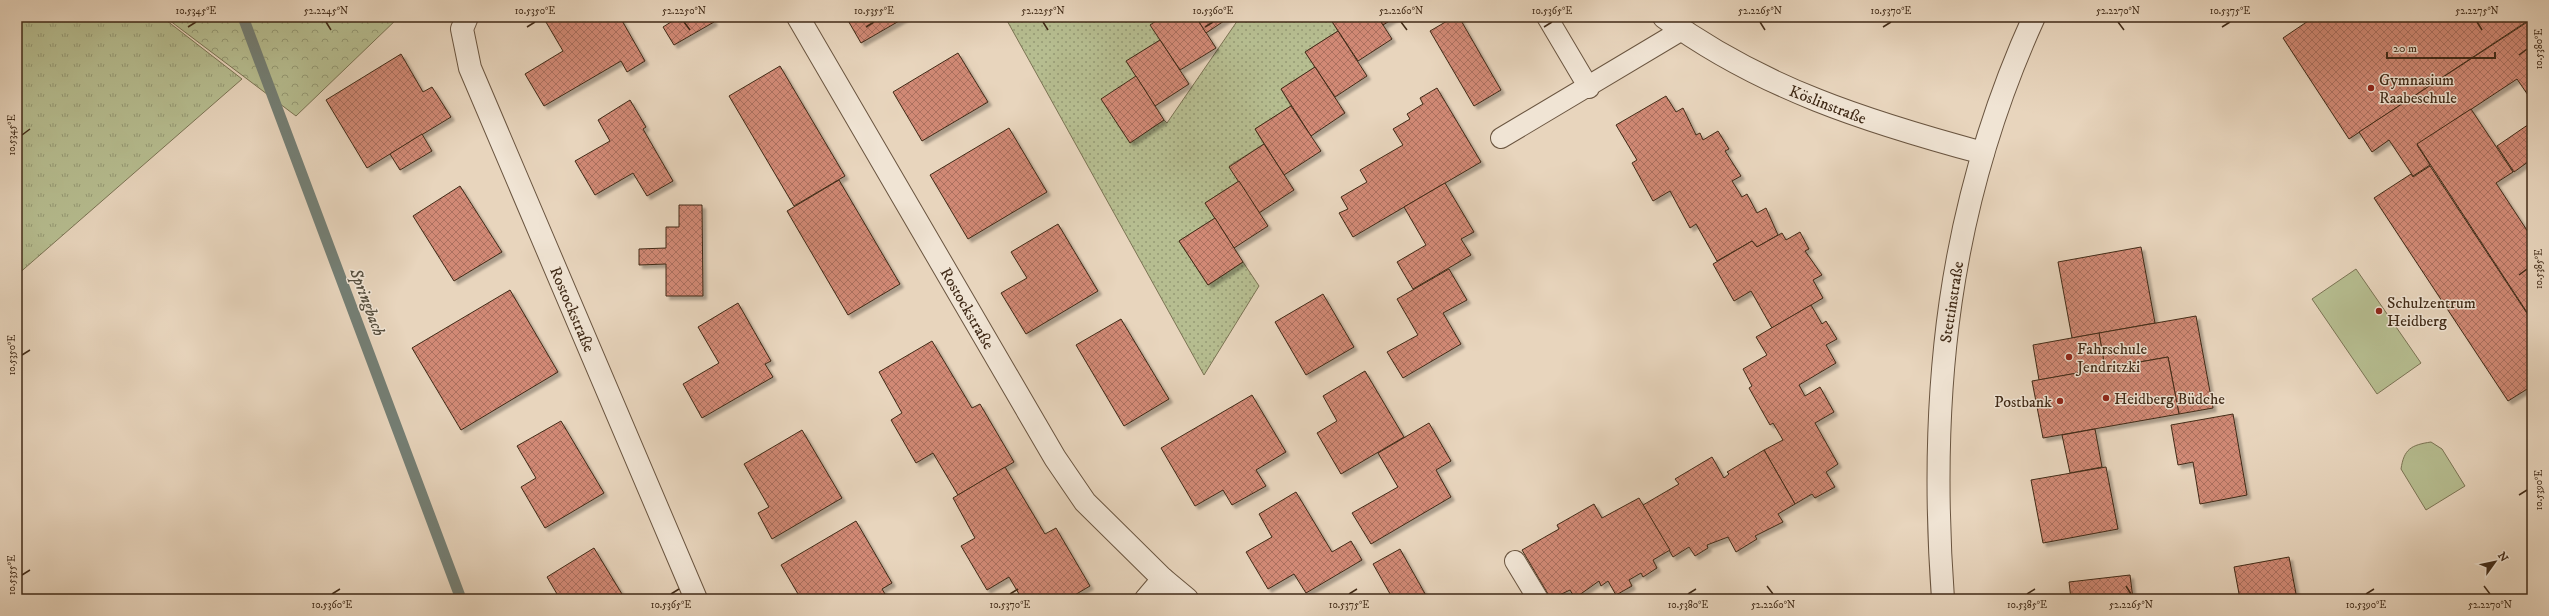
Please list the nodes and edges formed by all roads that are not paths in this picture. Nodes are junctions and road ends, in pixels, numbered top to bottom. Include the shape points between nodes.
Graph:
1 (467, 17) edge
2 (798, 17) edge
3 (1548, 17) edge
4 (1664, 17) edge
5 (2034, 17) edge
6 (1682, 30) junction
7 (1589, 88) junction
8 (1501, 138) dead end
9 (1984, 152) junction
10 (1515, 561) dead end
11 (1163, 579) junction
12 (696, 599) edge
13 (1146, 599) edge
14 (1187, 599) edge
15 (1538, 599) edge
16 (1943, 599) edge

1 - 12 street, Rostockstraße via 462,29 470,68
2 - 11 street, Rostockstraße via 1055,458 1085,502
3 - 7 lane
4 - 6 street, Köslinstraße
5 - 9 street, Stettinstraße via 2018,53
6 - 7 lane
6 - 9 street, Köslinstraße via 1714,51 1795,93 1902,131
7 - 8 lane
9 - 16 street, Stettinstraße via 1951,292 1942,364 1938,428 1938,529
10 - 15 lane
11 - 13 street
11 - 14 street, Rostockstraße

